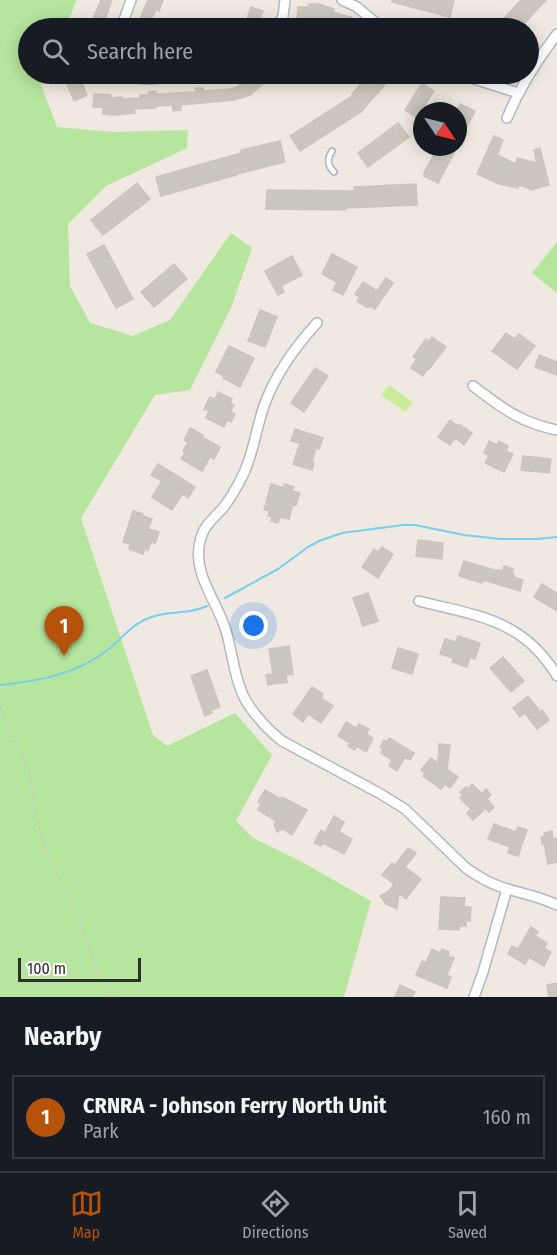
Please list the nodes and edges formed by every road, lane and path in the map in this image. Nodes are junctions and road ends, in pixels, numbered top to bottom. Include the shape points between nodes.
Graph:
1 (131, 0) edge
2 (285, 0) edge
3 (342, 0) edge
4 (125, 18) edge
5 (283, 18) edge
6 (370, 18) edge
7 (557, 34) edge
8 (539, 59) edge
9 (490, 84) edge
10 (524, 84) edge
11 (518, 93) junction
12 (507, 118) dead end
13 (332, 151) dead end
14 (334, 172) dead end
15 (317, 323) dead end
16 (473, 386) dead end
17 (557, 430) edge
18 (419, 601) dead end
19 (557, 676) edge
20 (0, 705) edge
21 (507, 889) junction
22 (557, 904) edge
23 (113, 997) edge
24 (474, 997) edge

1 - 4 street
2 - 5 street
3 - 6 street
7 - 8 street
9 - 11 street
10 - 11 street
11 - 12 street
13 - 14 lane via 328,162
15 - 21 street via 273,384 243,476 204,530 198,554 202,579 227,632 241,689 263,725 282,741 405,809 466,868
16 - 17 street via 507,411
18 - 19 street via 485,618 518,633 535,646
20 - 23 path via 29,770 45,849
21 - 22 street
21 - 24 street

